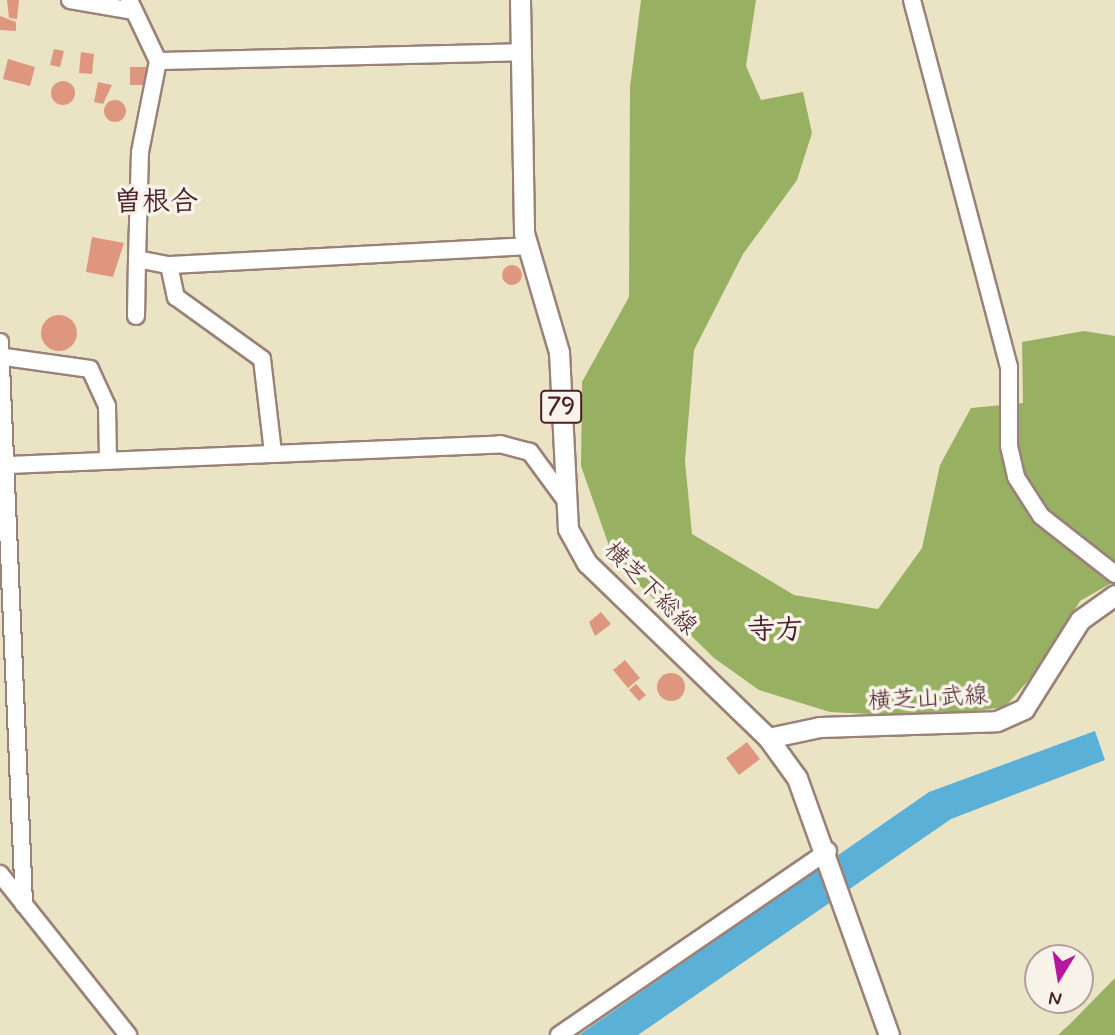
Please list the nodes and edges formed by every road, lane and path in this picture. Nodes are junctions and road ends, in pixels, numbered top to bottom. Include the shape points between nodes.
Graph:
1 (70, 0) edge
2 (520, 0) edge
3 (912, 0) edge
4 (132, 5) edge
5 (523, 52) junction
6 (158, 61) junction
7 (526, 246) junction
8 (137, 258) junction
9 (169, 265) junction
10 (136, 316) dead end
11 (3, 349) edge
12 (273, 452) junction
13 (108, 459) junction
14 (8, 465) junction
15 (563, 497) junction
16 (1115, 574) edge
17 (1115, 595) edge
18 (768, 738) junction
19 (828, 851) junction
20 (0, 874) edge
21 (24, 904) junction
22 (128, 1035) edge
23 (559, 1035) edge
24 (889, 1035) edge

1 - 4 street
2 - 5 main road, 横芝下総線 / 79
3 - 16 street via 1009,367 1016,477 1041,516
4 - 6 street
5 - 6 street
5 - 7 main road, 横芝下総線 / 79
6 - 8 street via 140,152
7 - 9 street
7 - 15 main road, 横芝下総線 / 79 via 559,352
8 - 9 street
8 - 10 street
9 - 12 street via 176,297 262,359
11 - 13 street via 90,369 107,406
11 - 14 street
12 - 13 street
12 - 15 street via 500,444 530,452
13 - 14 street
14 - 21 street
15 - 18 main road, 横芝下総線 / 79 via 568,529 587,563
17 - 18 main road, 横芝山武線 via 1080,620 1024,709 998,721 820,727
18 - 19 main road, 横芝下総線 / 79 via 797,778
19 - 23 street
19 - 24 main road, 横芝下総線 / 79
20 - 21 street
21 - 22 street

